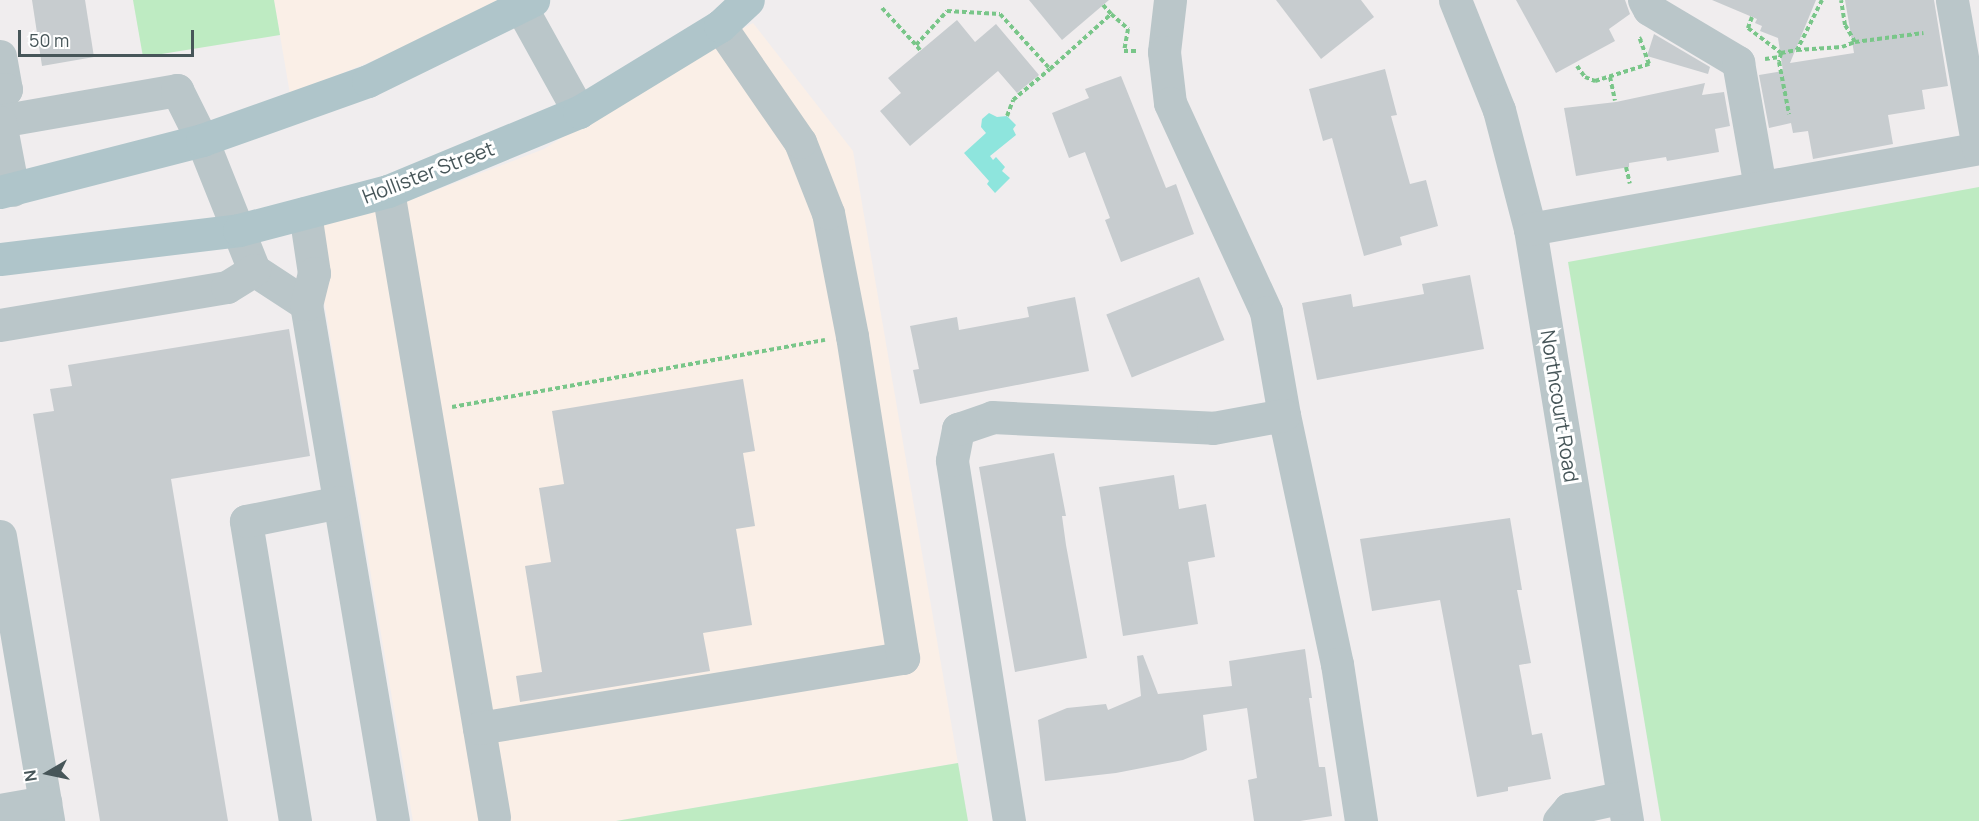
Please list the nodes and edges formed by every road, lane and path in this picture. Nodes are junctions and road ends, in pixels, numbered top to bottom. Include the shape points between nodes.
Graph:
1 (748, 0) edge
2 (1170, 0) edge
3 (1455, 0) edge
4 (1644, 0) edge
5 (1822, 0) edge
6 (1841, 0) edge
7 (1952, 0) edge
8 (524, 2) edge
9 (1103, 5) dead end
10 (882, 8) dead end
11 (1111, 14) junction
12 (1752, 17) dead end
13 (720, 26) junction
14 (1923, 33) dead end
15 (1640, 39) dead end
16 (1855, 42) junction
17 (916, 45) junction
18 (921, 50) dead end
19 (1797, 50) junction
20 (1164, 52) junction
21 (1781, 53) junction
22 (0, 56) edge
23 (1577, 66) dead end
24 (1050, 69) junction
25 (1611, 77) junction
26 (0, 90) edge
27 (1615, 100) dead end
28 (579, 112) junction
29 (1789, 114) dead end
30 (1007, 116) dead end
31 (0, 121) edge
32 (202, 140) junction
33 (1760, 188) junction
34 (6, 191) edge
35 (388, 191) junction
36 (305, 213) junction
37 (1530, 229) junction
38 (239, 230) junction
39 (0, 259) edge
40 (254, 270) junction
41 (306, 304) junction
42 (0, 325) edge
43 (852, 336) junction
44 (426, 411) junction
45 (1284, 414) junction
46 (339, 502) junction
47 (0, 536) edge
48 (479, 728) junction
49 (1625, 809) edge
50 (0, 810) edge
51 (47, 812) edge
52 (494, 817) dead end
53 (295, 821) edge
54 (393, 821) edge
55 (1010, 821) edge
56 (1361, 821) edge
57 (1559, 821) edge

1 - 13 main road, Hollister Street
2 - 20 street
3 - 37 street, Northcourt Road via 1499,110
4 - 33 street via 1649,9 1738,63
5 - 19 path
6 - 16 path via 1845,25
7 - 33 street via 1978,148
8 - 28 street
8 - 32 main road via 368,81
9 - 11 path
10 - 17 path
11 - 20 path via 1128,29 1124,51
11 - 24 path
12 - 21 path via 1748,28
13 - 28 main road, Hollister Street
13 - 43 street via 800,142 828,213
14 - 16 path
15 - 25 path via 1648,64
16 - 19 path via 1842,47
17 - 18 path
17 - 24 path via 947,11 1000,14
19 - 21 path
20 - 45 street via 1170,104 1266,312
21 - 29 path via 1779,62
22 - 26 street via 6,89
23 - 25 path via 1585,77 1595,81
24 - 30 path via 1013,99
25 - 27 path
28 - 35 main road, Hollister Street
31 - 32 street via 177,90
31 - 34 street
32 - 34 main road
32 - 38 street
33 - 37 street
35 - 36 main road, Hollister Street
35 - 44 street
36 - 38 main road, Hollister Street
36 - 41 street via 314,273
37 - 49 street, Northcourt Road
38 - 39 main road, Hollister Street
38 - 40 street
40 - 41 street
40 - 42 street via 226,287
41 - 46 street
43 - 44 path
43 - 48 street via 903,658
44 - 48 street
45 - 55 street via 1213,428 992,417 958,429 952,460
45 - 56 street via 1337,664
46 - 53 street via 246,521
46 - 54 street
47 - 51 street
48 - 52 street
49 - 57 street via 1569,809
50 - 51 street

